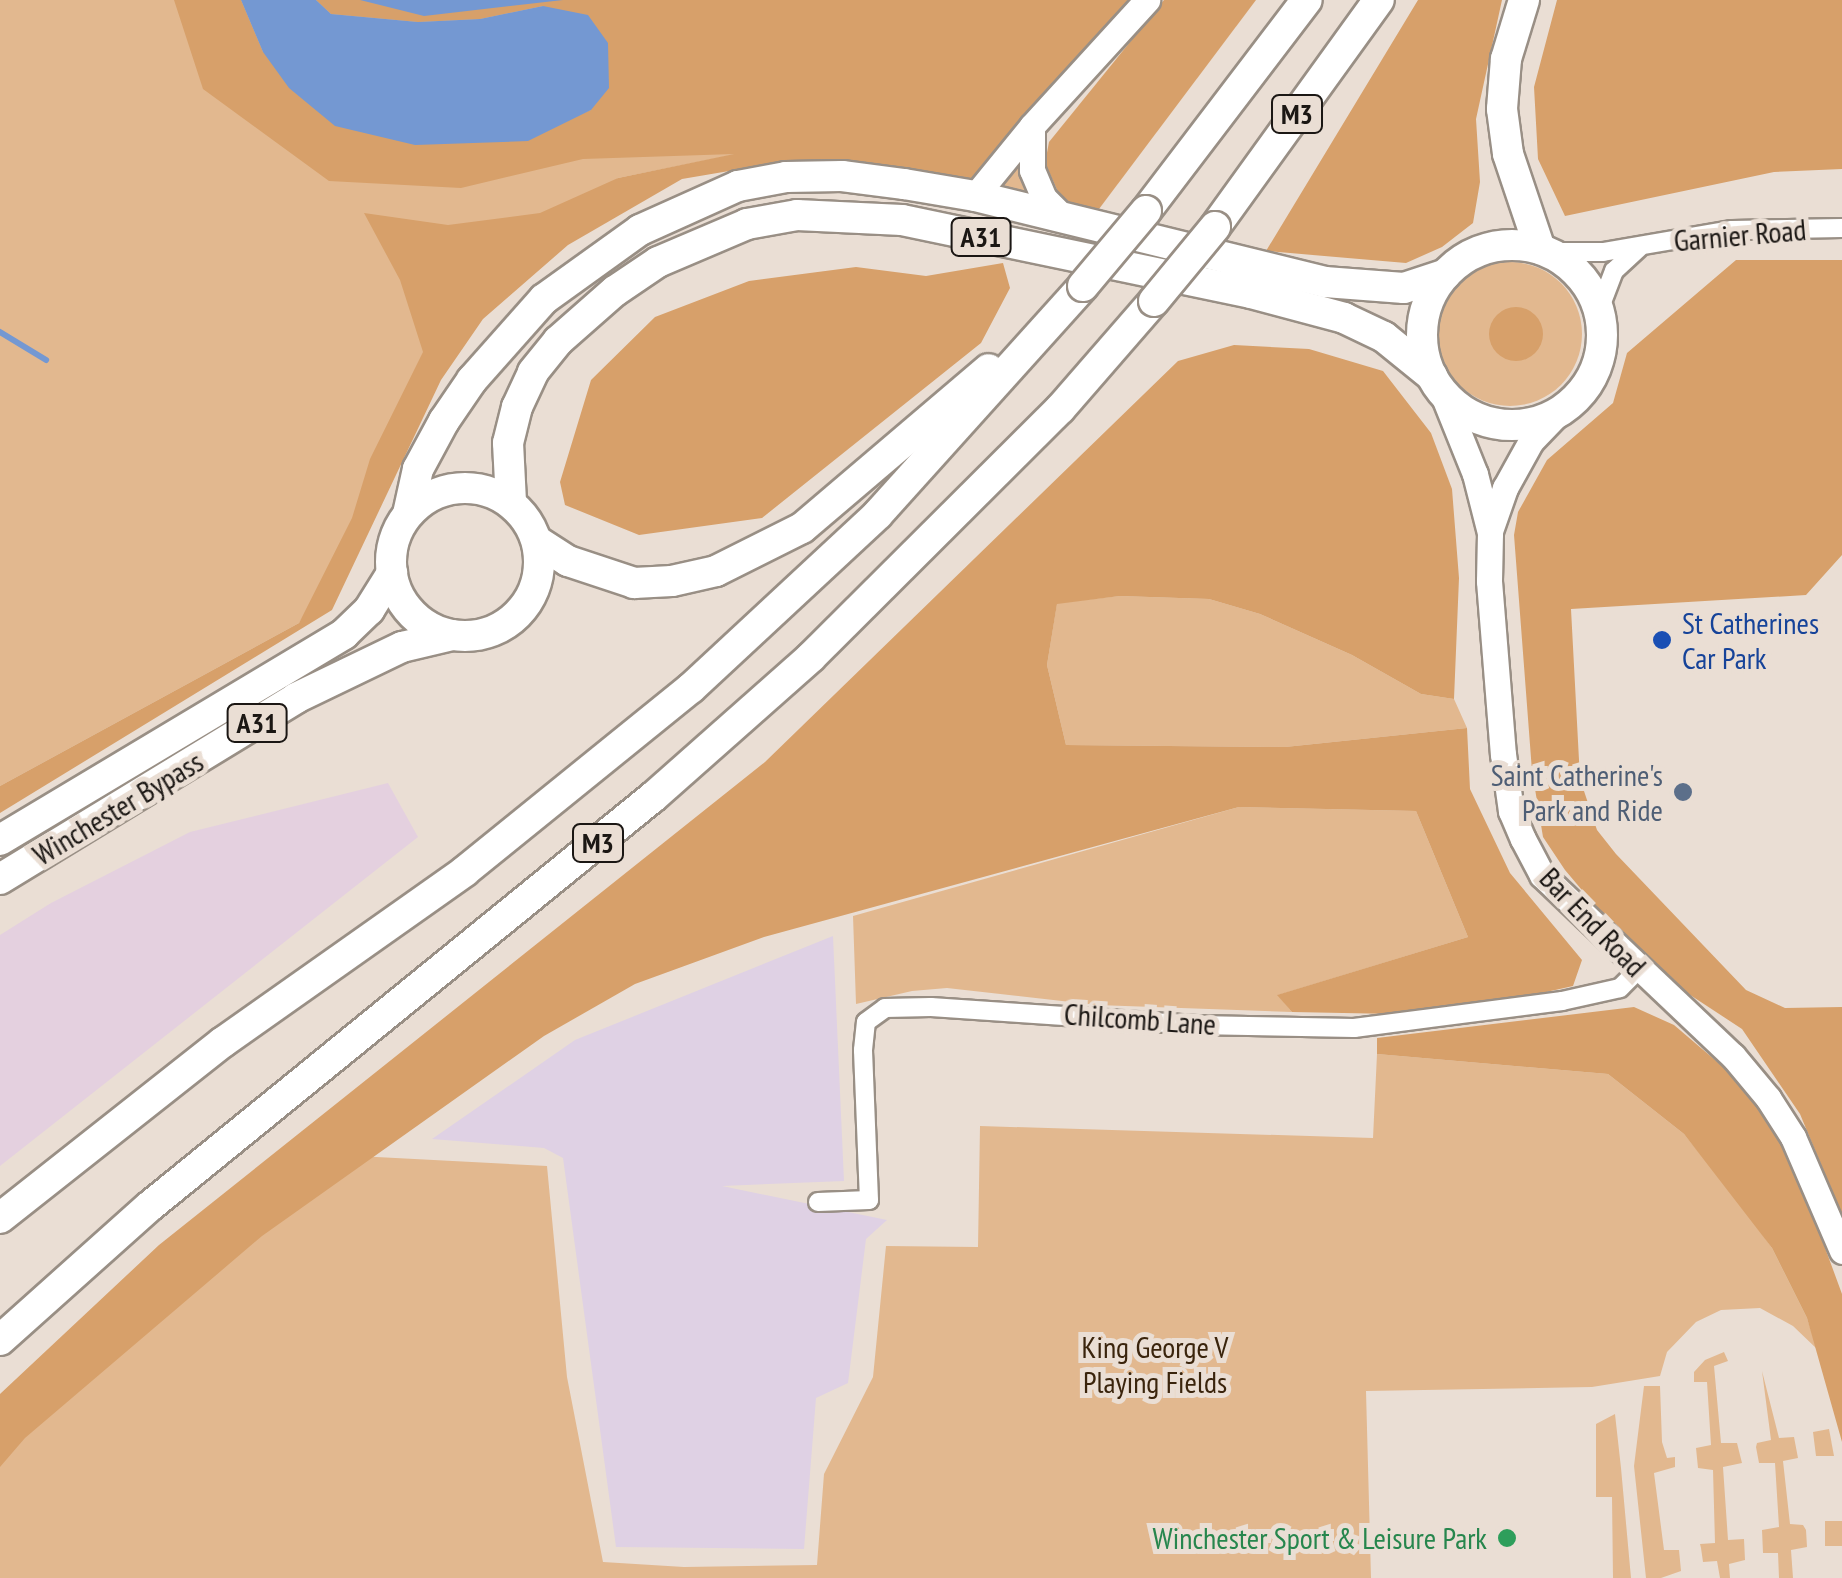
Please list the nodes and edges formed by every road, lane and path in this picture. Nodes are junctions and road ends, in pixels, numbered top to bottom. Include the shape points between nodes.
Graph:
1 (1148, 0) edge
2 (1308, 0) edge
3 (1379, 0) edge
4 (1524, 0) edge
5 (1032, 126) junction
6 (975, 196) junction
7 (1063, 217) junction
8 (1842, 228) edge
9 (1639, 248) junction
10 (1544, 250) junction
11 (1446, 274) junction
12 (1083, 286) junction
13 (1600, 310) junction
14 (1437, 384) junction
15 (1556, 415) junction
16 (510, 502) junction
17 (408, 514) junction
18 (1490, 533) junction
19 (537, 540) junction
20 (392, 573) junction
21 (452, 635) junction
22 (0, 840) edge
23 (0, 879) edge
24 (1638, 970) junction
25 (818, 1202) dead end
26 (0, 1218) edge
27 (1842, 1252) edge
28 (0, 1340) edge

1 - 5 main road
2 - 12 highway, M3, bridge
3 - 28 highway, M3, bridge via 1215,228 1154,301 1060,409 811,657 463,955 150,1206
4 - 10 highway via 1506,59 1502,110 1512,170
5 - 6 main road
5 - 7 main road via 1032,170 1044,198
6 - 7 highway, A31
6 - 17 highway, A31 via 842,176 786,177 738,186 640,230 544,298 472,380 418,469
7 - 11 highway, A31 via 1325,282 1404,288
8 - 9 street, Garnier Road via 1732,230
9 - 10 street, Garnier Road
9 - 13 street, Garnier Road via 1614,270
10 - 11 highway via 1489,248
10 - 13 highway via 1580,275
11 - 14 highway via 1429,302 1422,334
12 - 19 highway, M3 via 842,496 752,555 702,574 634,583 568,562
12 - 26 highway, M3 via 878,514 691,688 465,871 223,1042
13 - 15 highway via 1596,370
14 - 15 highway via 1475,418 1494,424 1536,423
14 - 16 highway, A31 via 1384,338 1344,318 1251,293 902,220 797,215 747,224 658,262 558,341 516,407 508,443
14 - 18 main road, Bar End Road via 1475,474
15 - 18 main road, Bar End Road via 1505,488
16 - 17 highway via 479,490 446,490
16 - 19 highway
17 - 20 highway via 397,532
18 - 24 main road, Bar End Road via 1511,811 1542,876
19 - 21 highway via 535,590 521,612 502,628
20 - 21 highway via 412,614
20 - 22 highway, Winchester Bypass / A31 via 344,634
21 - 23 highway, Winchester Bypass / A31 via 402,647 296,698
24 - 25 street, Chilcomb Lane via 1620,988 1562,1001 1354,1028 885,1008 866,1022 863,1050 869,1200
24 - 27 main road, Bar End Road via 1768,1098

